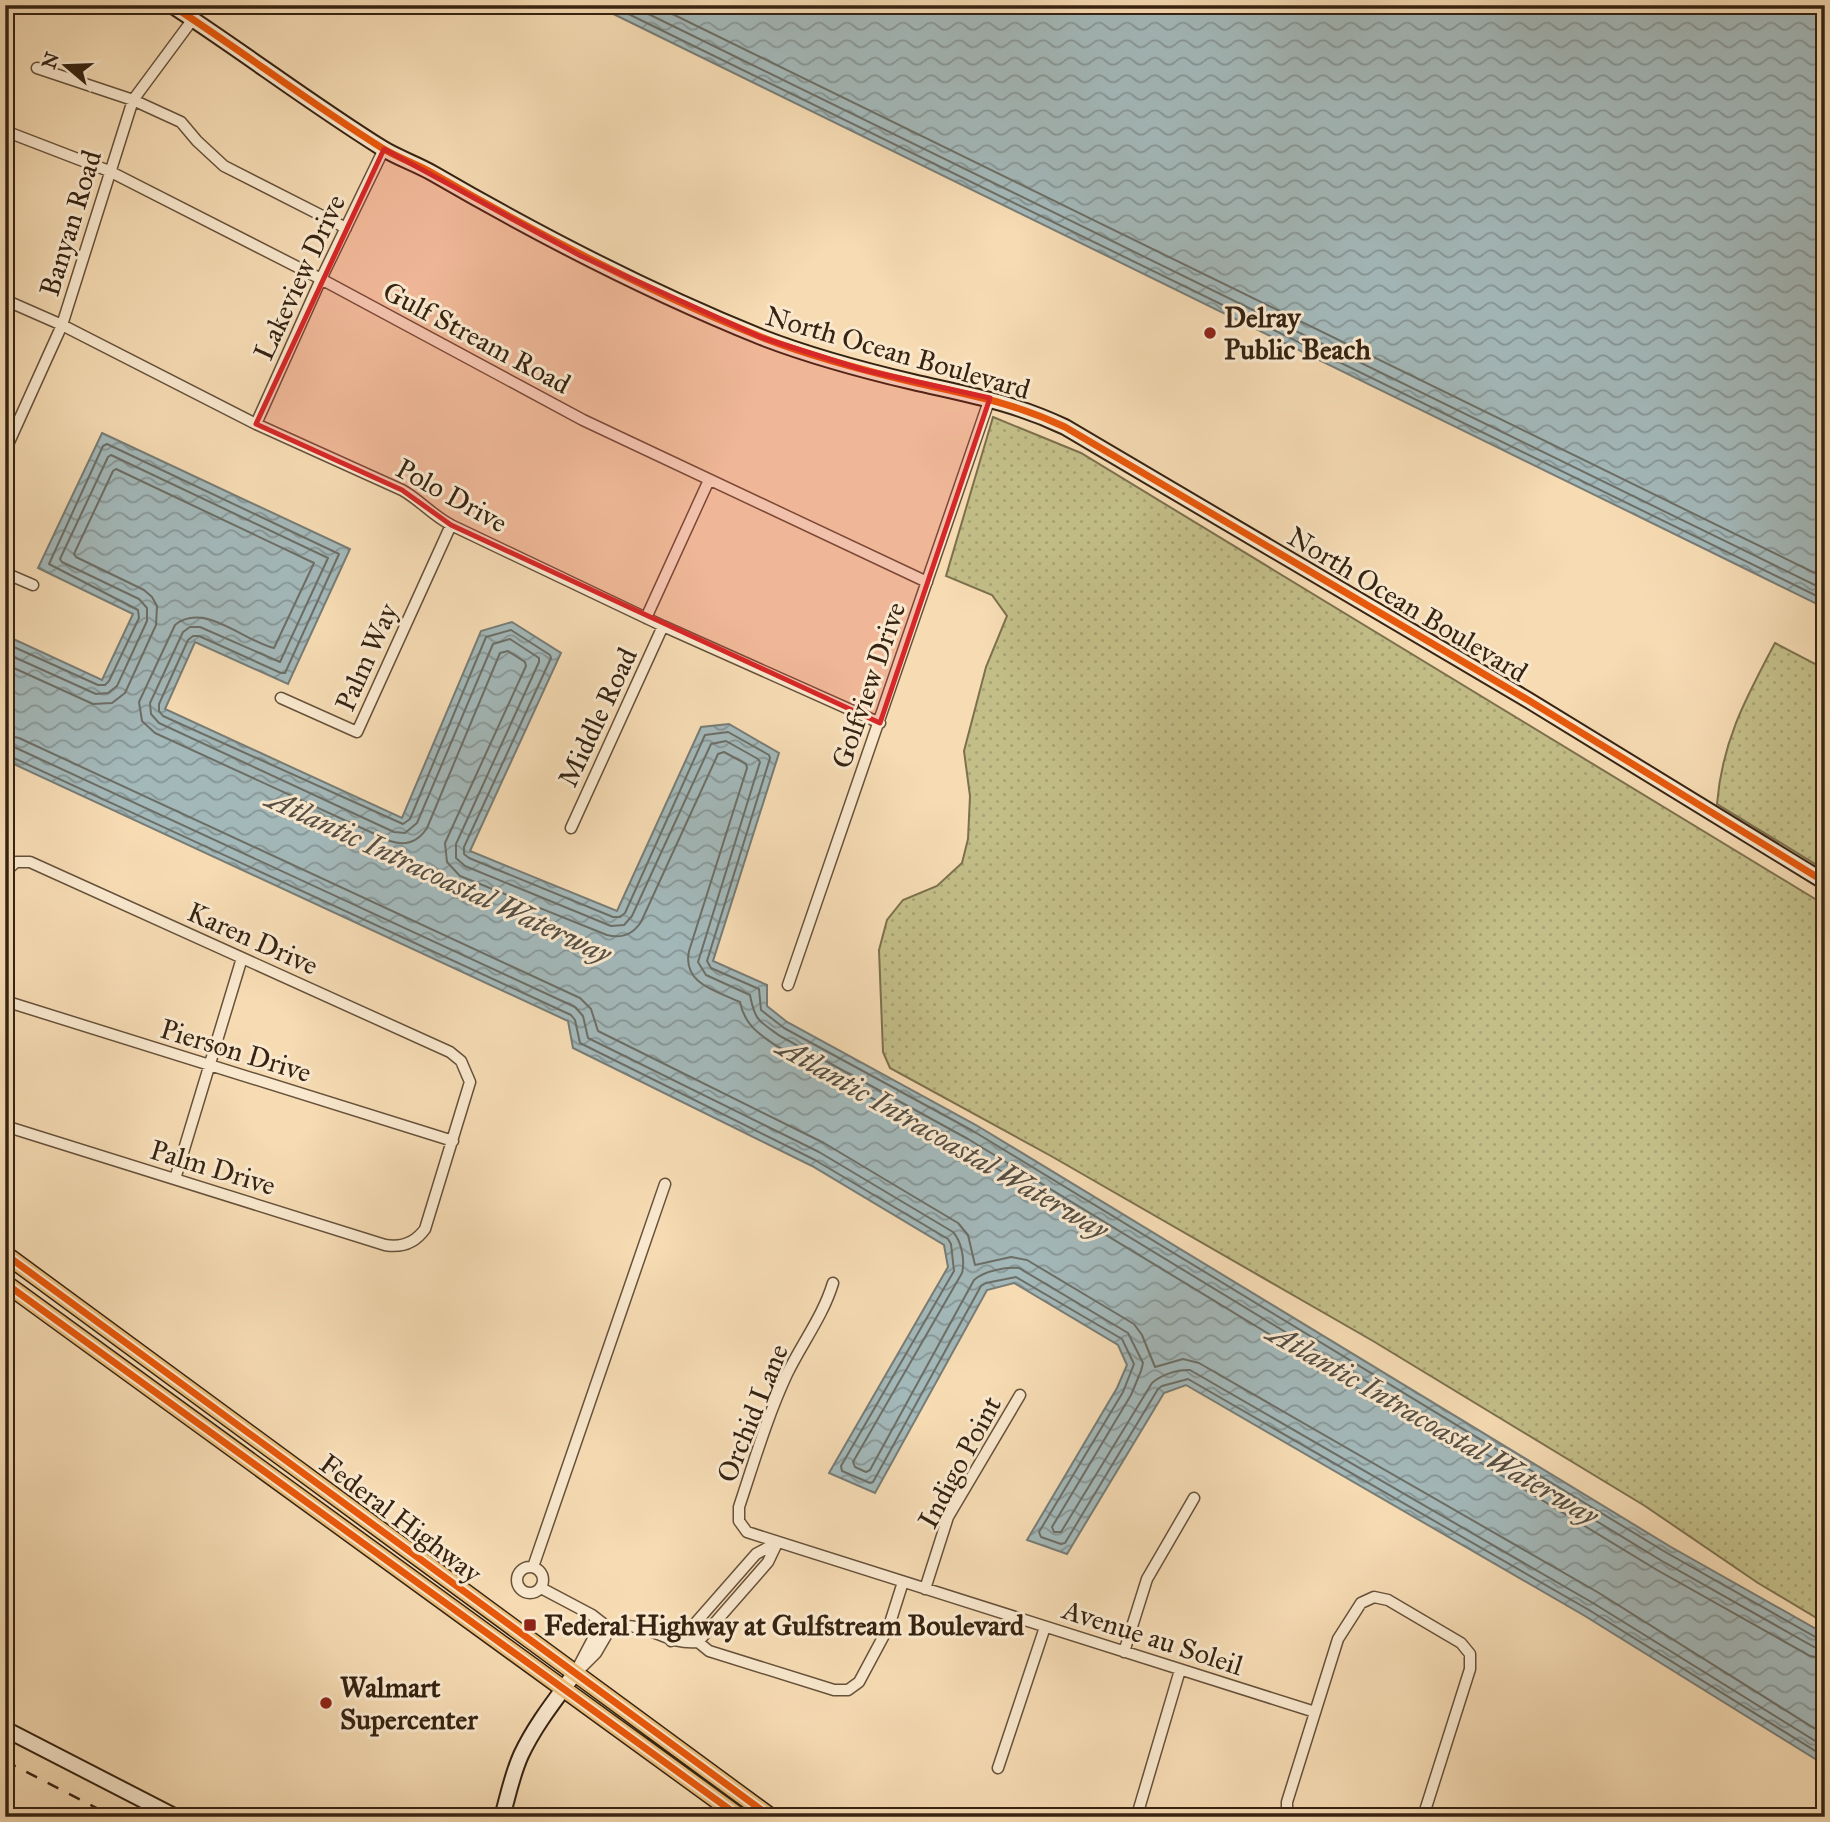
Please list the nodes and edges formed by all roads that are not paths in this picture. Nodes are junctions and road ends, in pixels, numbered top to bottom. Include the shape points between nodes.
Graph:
1 (171, 5) edge
2 (193, 19) junction
3 (37, 68) dead end
4 (133, 100) junction
5 (5, 131) edge
6 (384, 149) junction
7 (109, 171) junction
8 (346, 228) junction
9 (321, 279) junction
10 (5, 300) edge
11 (62, 325) junction
12 (990, 398) junction
13 (256, 424) junction
14 (5, 451) edge
15 (709, 480) junction
16 (451, 525) junction
17 (5, 573) edge
18 (928, 582) junction
19 (33, 585) dead end
20 (646, 618) junction
21 (663, 626) junction
22 (281, 698) dead end
23 (880, 723) junction
24 (571, 828) dead end
25 (5, 872) edge
26 (1825, 881) edge
27 (242, 958) junction
28 (788, 985) dead end
29 (5, 1002) edge
30 (210, 1065) junction
31 (5, 1126) edge
32 (453, 1141) junction
33 (174, 1179) junction
34 (665, 1184) dead end
35 (5, 1254) edge
36 (5, 1283) edge
37 (833, 1283) dead end
38 (83, 1340) junction
39 (1020, 1395) dead end
40 (229, 1417) junction
41 (217, 1438) junction
42 (321, 1484) junction
43 (1194, 1498) dead end
44 (317, 1511) junction
45 (358, 1511) junction
46 (776, 1542) junction
47 (533, 1567) junction
48 (903, 1582) junction
49 (541, 1588) junction
50 (925, 1589) junction
51 (1045, 1627) junction
52 (610, 1629) junction
53 (671, 1641) junction
54 (698, 1642) junction
55 (1124, 1652) junction
56 (1180, 1670) junction
57 (575, 1673) junction
58 (564, 1688) junction
59 (1315, 1712) junction
60 (5, 1729) edge
61 (998, 1768) dead end
62 (1138, 1812) dead end
63 (176, 1817) edge
64 (502, 1817) edge
65 (740, 1817) edge
66 (771, 1817) edge
67 (1287, 1817) edge
68 (1423, 1817) edge

1 - 2 main road, North Ocean Boulevard
2 - 4 street, Banyan Road
2 - 6 main road, North Ocean Boulevard
3 - 4 street
4 - 7 street, Banyan Road
4 - 8 street via 181,122 224,166
5 - 7 street, Gulf Stream Road
6 - 8 street, Lakeview Drive
6 - 12 main road, North Ocean Boulevard via 588,259 751,333 864,370
7 - 9 street, Gulf Stream Road
7 - 11 street, Banyan Road
8 - 9 street, Lakeview Drive
9 - 13 street, Lakeview Drive
9 - 15 street, Gulf Stream Road via 583,420
10 - 11 street, Polo Drive
11 - 13 street, Polo Drive
11 - 14 street, Banyan Road
12 - 18 street, Golfview Drive
12 - 26 main road, North Ocean Boulevard via 1065,426
13 - 16 street, Polo Drive via 408,493
15 - 18 street, Gulf Stream Road
15 - 20 street, Middle Road
16 - 20 street, Polo Drive
16 - 22 street, Palm Way via 356,732
17 - 19 street
18 - 23 street, Golfview Drive
20 - 21 street, Polo Drive
21 - 23 street, Polo Drive
21 - 24 street, Middle Road
23 - 28 street, Golfview Drive
25 - 27 street, Karen Drive via 16,862 30,862
27 - 30 street
27 - 32 street, Karen Drive via 461,1061 470,1082
29 - 30 street, Pierson Drive
30 - 32 street, Pierson Drive
30 - 33 street
31 - 33 street, Palm Drive
32 - 33 street, Palm Drive via 425,1229 408,1244 385,1245
34 - 47 street
35 - 40 main road, Federal Highway
36 - 38 main road, Federal Highway
37 - 46 street, Orchid Lane via 772,1409 739,1507 739,1521 747,1532
38 - 40 main road via 95,1336 113,1342 208,1410
38 - 41 main road, Federal Highway
39 - 50 street, Indigo Point via 948,1517
40 - 42 main road, Federal Highway
41 - 42 main road via 244,1447 296,1486 313,1489
41 - 44 main road, Federal Highway
42 - 45 main road, Federal Highway
43 - 55 street via 1147,1579
44 - 45 main road via 334,1505
44 - 58 main road, Federal Highway
45 - 57 main road, Federal Highway
46 - 48 street, Avenue au Soleil
46 - 53 street via 756,1554 684,1636
46 - 54 street via 768,1562
47 - 49 street via 542,1575
47 - 49 street via 522,1570 518,1586 529,1594
48 - 50 street, Avenue au Soleil
48 - 54 street via 889,1626 859,1682 848,1690 834,1690 721,1655
49 - 52 street
50 - 51 street, Avenue au Soleil
51 - 55 street, Avenue au Soleil
51 - 61 street
52 - 53 street via 631,1626
52 - 57 street via 596,1633
53 - 54 street
55 - 56 street, Avenue au Soleil
56 - 59 street, Avenue au Soleil
56 - 62 street
57 - 58 main road
57 - 66 main road, Federal Highway
58 - 64 main road via 523,1752
58 - 65 main road, Federal Highway
59 - 67 street via 1287,1802
59 - 68 street via 1338,1639 1367,1599 1388,1600 1466,1648 1470,1669
60 - 63 main road

